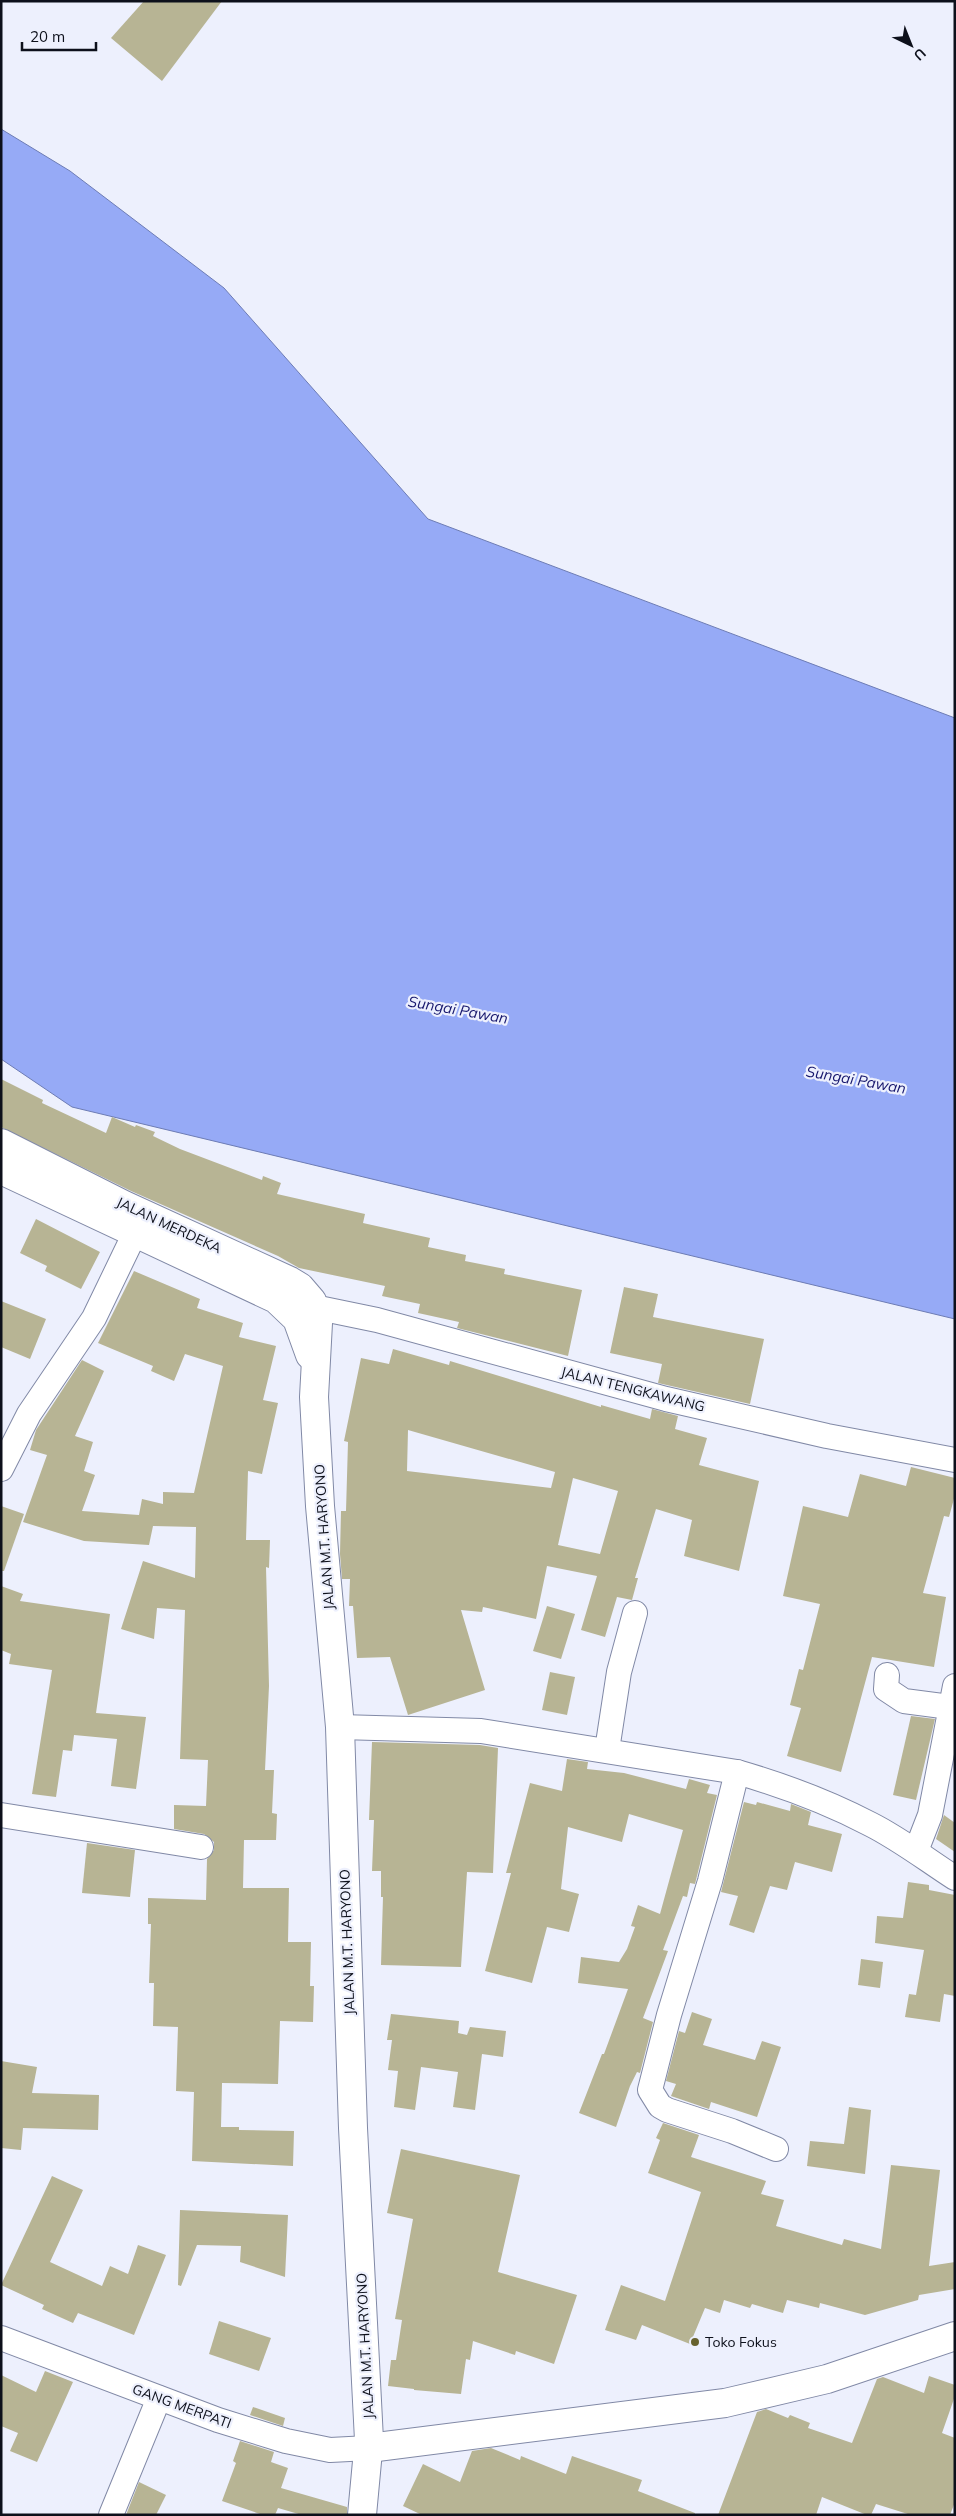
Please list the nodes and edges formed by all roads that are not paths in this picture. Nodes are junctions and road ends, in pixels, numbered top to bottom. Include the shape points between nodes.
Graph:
1 (1, 1143) edge
2 (1, 1170) edge
3 (135, 1233) junction
4 (311, 1320) junction
5 (955, 1460) edge
6 (1, 1469) edge
7 (635, 1613) dead end
8 (888, 1676) dead end
9 (952, 1696) edge
10 (340, 1727) junction
11 (607, 1750) junction
12 (737, 1772) junction
13 (1, 1815) edge
14 (201, 1847) dead end
15 (916, 1851) junction
16 (955, 1878) edge
17 (776, 2149) dead end
18 (955, 2336) edge
19 (1, 2338) edge
20 (159, 2398) junction
21 (369, 2448) junction
22 (111, 2515) edge
23 (362, 2515) edge

1 - 4 main road, JALAN MERDEKA via 124,1205 290,1281 306,1294
2 - 3 main road, JALAN MERDEKA
3 - 4 main road, JALAN MERDEKA via 276,1299
3 - 6 street via 94,1318 29,1414
4 - 5 street, JALAN TENGKAWANG via 377,1320 675,1401 826,1436
4 - 10 main road, JALAN M.T. HARYONO via 320,1506
7 - 11 street via 619,1672
8 - 9 street via 886,1689 899,1699
9 - 15 street via 930,1815
10 - 11 street via 481,1731
10 - 21 main road, JALAN M.T. HARYONO via 353,2128
11 - 12 street
12 - 15 street via 833,1806
12 - 17 street via 708,1888 650,2090 656,2101 667,2110
13 - 14 street
15 - 16 street
18 - 21 main road via 827,2379 725,2403
19 - 20 street, GANG MERPATI
20 - 21 street, GANG MERPATI via 296,2444 330,2450
20 - 22 street
21 - 23 main road, JALAN M.T. HARYONO

